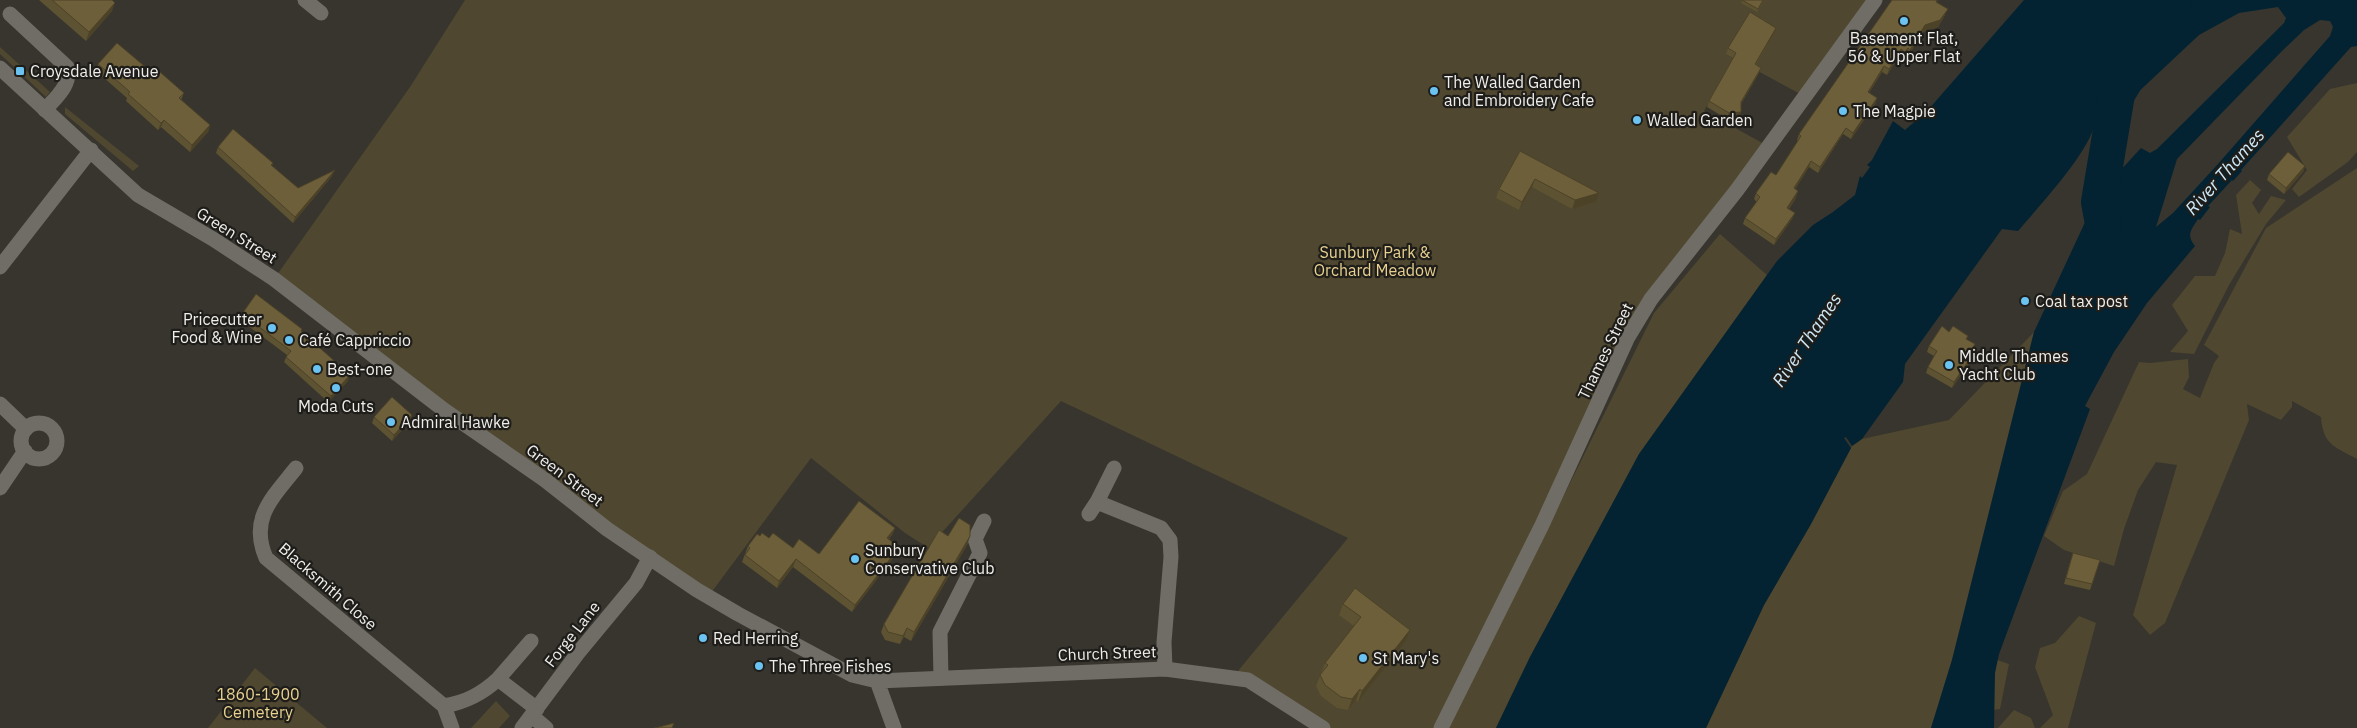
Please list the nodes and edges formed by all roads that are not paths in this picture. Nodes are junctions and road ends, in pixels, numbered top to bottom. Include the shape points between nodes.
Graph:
1 (305, 0) edge
2 (1875, 0) edge
3 (321, 13) dead end
4 (10, 14) dead end
5 (0, 68) edge
6 (45, 110) junction
7 (91, 150) junction
8 (0, 267) edge
9 (0, 404) edge
10 (26, 429) junction
11 (25, 451) junction
12 (296, 468) dead end
13 (1114, 468) dead end
14 (0, 488) edge
15 (984, 521) dead end
16 (650, 557) junction
17 (531, 641) dead end
18 (1165, 669) junction
19 (941, 678) junction
20 (498, 679) junction
21 (877, 681) junction
22 (444, 706) junction
23 (534, 712) junction
24 (452, 728) edge
25 (522, 728) edge
26 (546, 728) edge
27 (894, 728) edge
28 (1323, 728) edge
29 (1440, 728) edge

1 - 3 street
2 - 29 street, Thames Street via 1737,190 1646,307 1628,337 1542,525
4 - 6 street via 67,67 65,85
5 - 6 street, Green Street
6 - 7 street, Green Street
7 - 8 street
7 - 16 street, Green Street via 138,194 274,279 444,410
9 - 10 street
10 - 11 street via 21,440
10 - 11 street via 36,423 47,425 55,433 57,444 46,457 34,458
11 - 14 street
12 - 22 street, Blacksmith Close via 265,508 260,523 259,535 266,558
13 - 18 street via 1093,508 1161,528 1170,540
15 - 19 street via 975,539 980,553 940,632
16 - 21 street, Green Street via 708,597 754,623 852,675
16 - 23 street, Forge Lane via 636,583 578,652
17 - 20 street
18 - 19 street, Church Street
18 - 28 street, Church Street via 1248,680
19 - 21 street, Church Street
20 - 22 street via 471,699
20 - 23 street
21 - 27 street
22 - 24 street
23 - 25 street, Forge Lane
23 - 26 street

